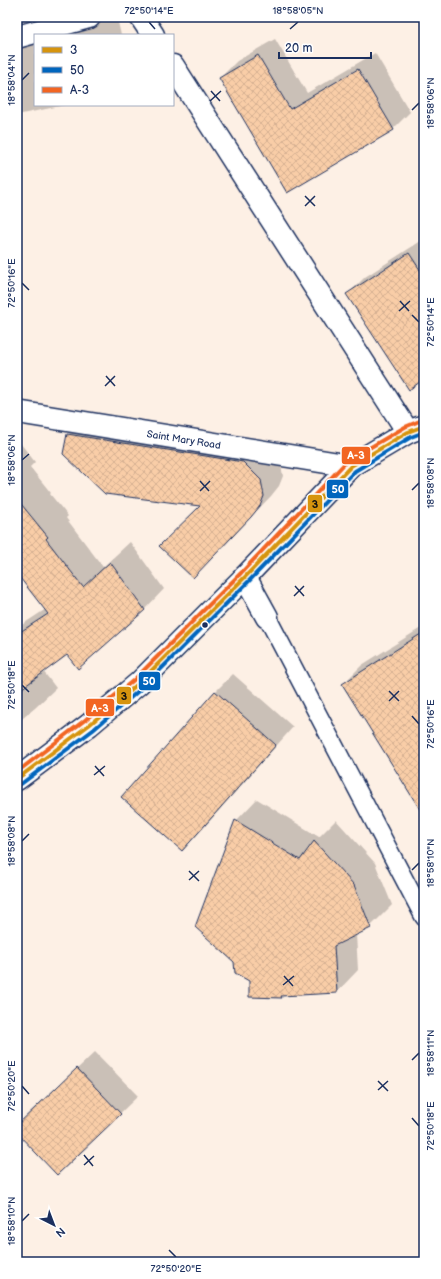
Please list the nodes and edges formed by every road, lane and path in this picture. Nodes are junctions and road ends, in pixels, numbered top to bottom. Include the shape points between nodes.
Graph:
1 (89, 17) edge
2 (141, 17) edge
3 (152, 34) edge
4 (17, 37) edge
5 (174, 67) edge
6 (17, 412) edge
7 (416, 429) edge
8 (351, 466) junction
9 (245, 577) junction
10 (267, 617) joint
11 (17, 779) edge
12 (424, 917) edge

1 - 4 street
2 - 3 street
5 - 7 street
6 - 8 street, Saint Mary Road
7 - 8 street
8 - 9 street
9 - 10 street
9 - 11 street via 139,683 89,725
10 - 12 lane

